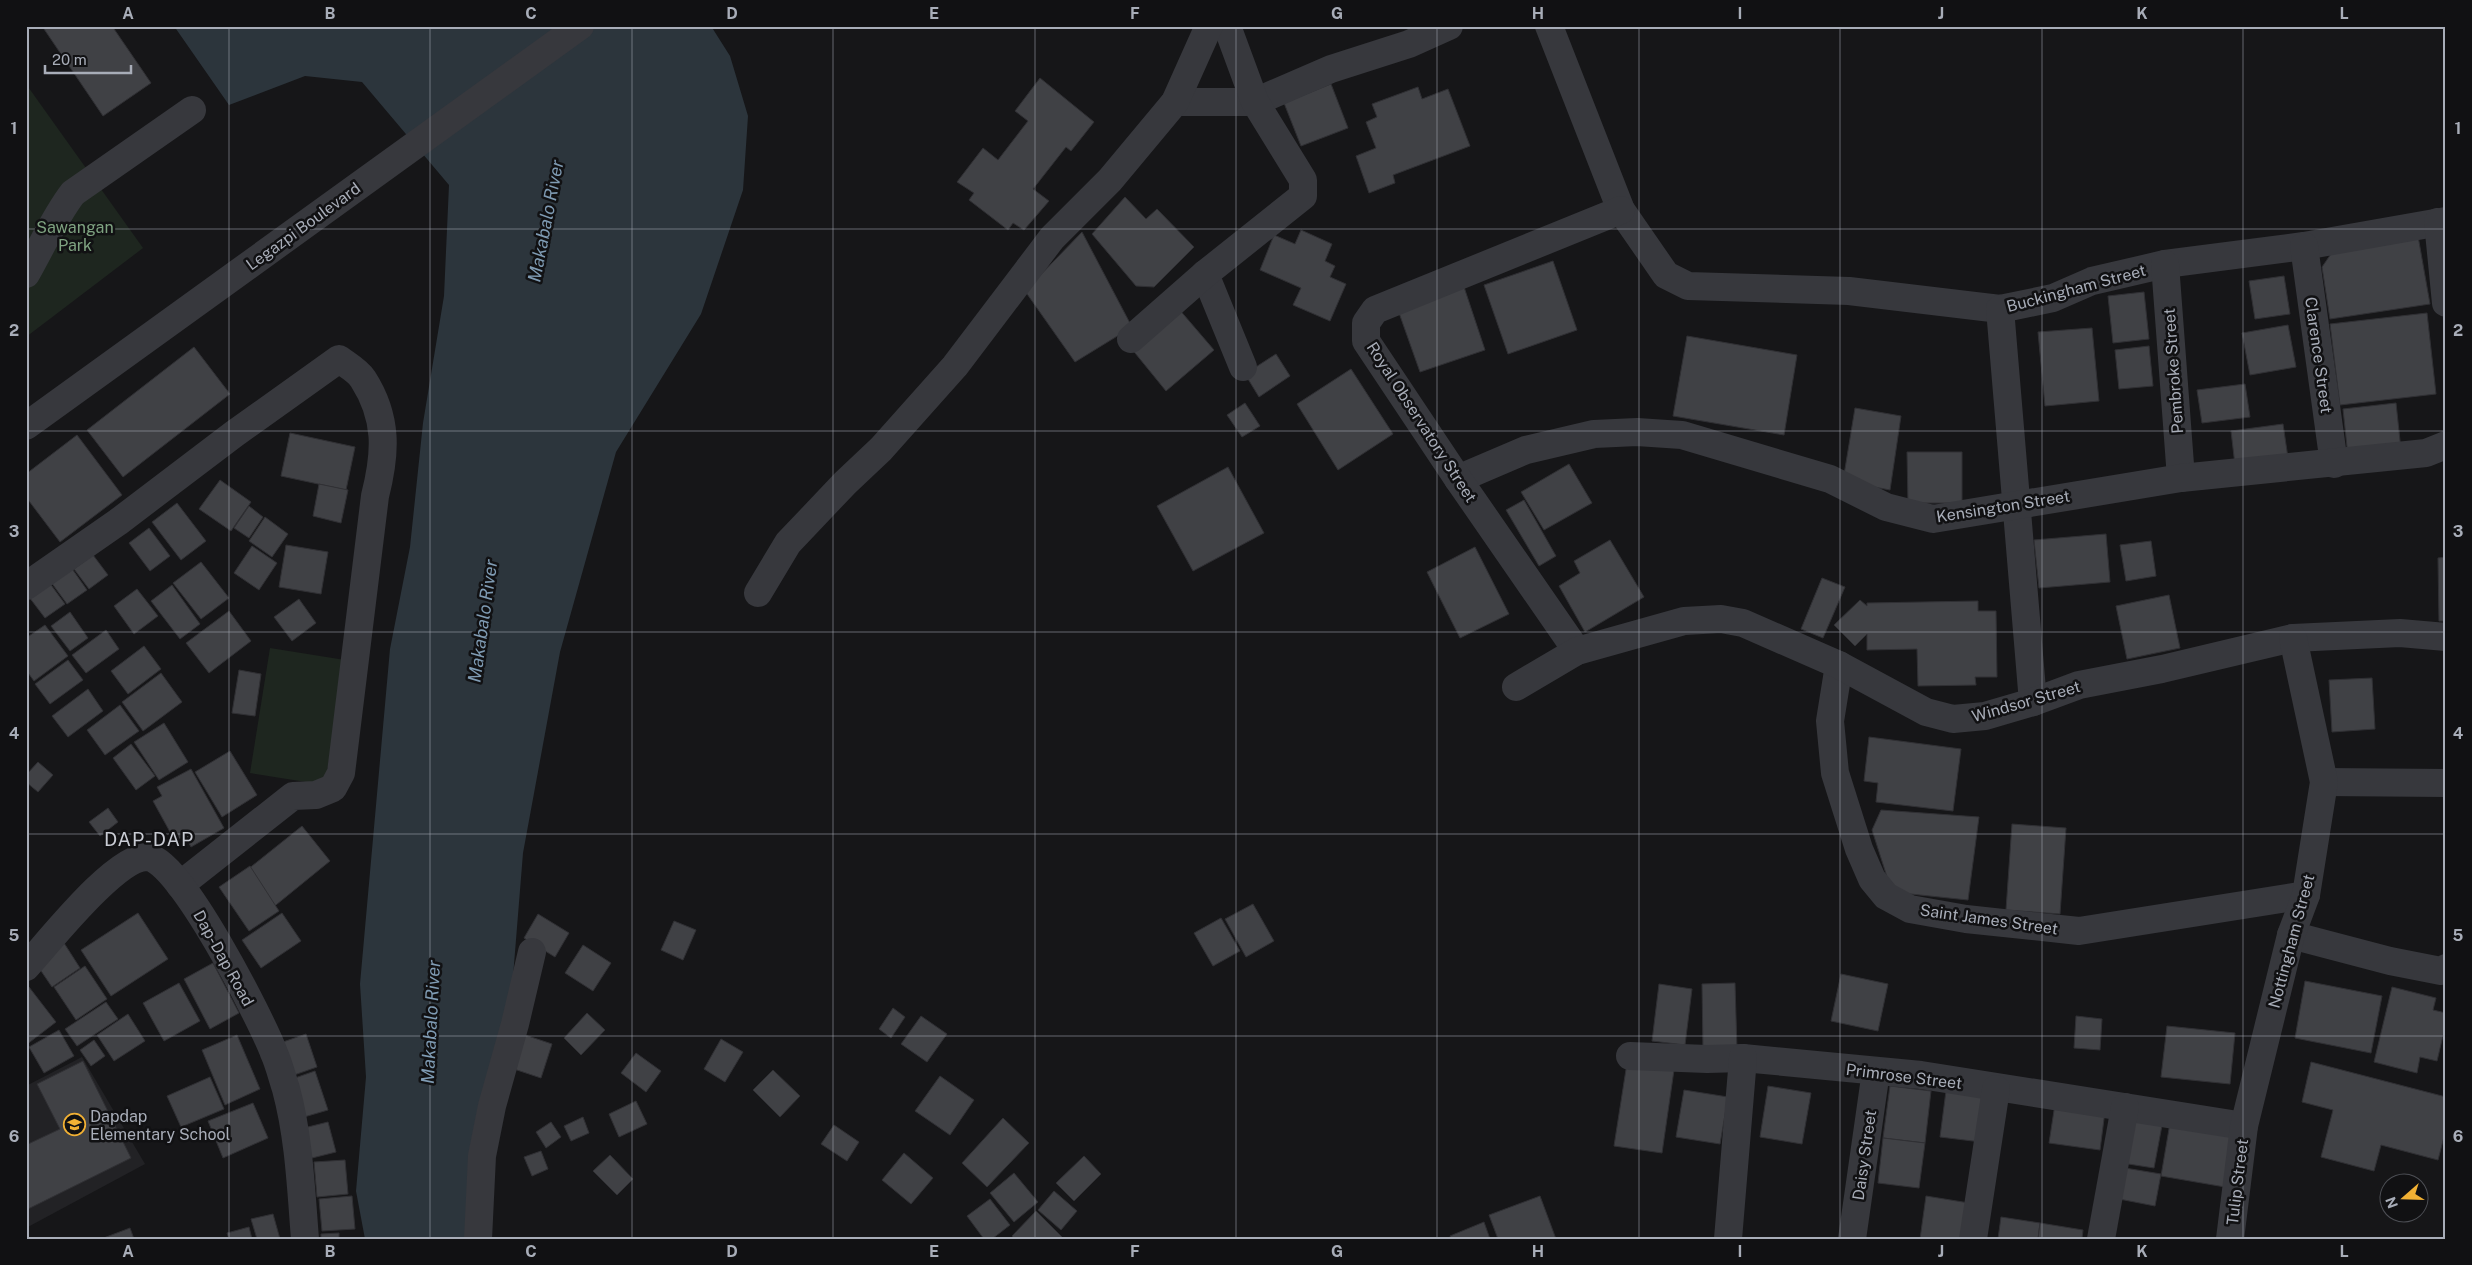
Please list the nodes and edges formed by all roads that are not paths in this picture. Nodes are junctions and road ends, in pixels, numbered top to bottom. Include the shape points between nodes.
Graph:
1 (580, 26) edge
2 (1208, 26) edge
3 (1226, 26) edge
4 (1449, 26) edge
5 (1549, 26) edge
6 (1175, 102) junction
7 (1255, 102) junction
8 (192, 110) dead end
9 (1622, 210) junction
10 (2442, 222) edge
11 (2304, 246) junction
12 (2165, 264) junction
13 (26, 274) edge
14 (1205, 274) junction
15 (2446, 303) edge
16 (2000, 309) junction
17 (1131, 338) dead end
18 (1243, 367) dead end
19 (26, 426) edge
20 (2446, 445) edge
21 (2334, 464) junction
22 (2181, 478) junction
23 (1458, 479) junction
24 (2016, 505) junction
25 (26, 586) edge
26 (758, 593) dead end
27 (2446, 637) edge
28 (2293, 638) junction
29 (1578, 651) junction
30 (1839, 665) junction
31 (1516, 687) dead end
32 (2033, 702) junction
33 (2324, 782) junction
34 (2446, 783) edge
35 (180, 885) junction
36 (2306, 895) junction
37 (2291, 936) junction
38 (532, 952) dead end
39 (26, 967) edge
40 (2446, 968) edge
41 (1630, 1056) dead end
42 (1743, 1058) junction
43 (1876, 1071) junction
44 (1996, 1089) junction
45 (2125, 1107) junction
46 (2244, 1126) junction
47 (305, 1239) edge
48 (478, 1239) edge
49 (1728, 1239) edge
50 (1852, 1239) edge
51 (1973, 1239) edge
52 (2101, 1239) edge
53 (2230, 1239) edge

1 - 19 street, Legazpi Boulevard
2 - 6 street
3 - 7 street
4 - 7 street via 1408,44 1332,69
5 - 9 street, Buckingham Street
6 - 7 street
6 - 26 street via 1110,180 1052,238 949,373 881,449 788,543
7 - 14 street via 1303,180 1303,196
8 - 13 street via 73,192 60,208 52,229
9 - 16 street, Buckingham Street via 1666,275 1688,286 1849,291
9 - 23 street, Royal Observatory Street via 1375,310 1366,323 1366,341
10 - 11 street, Buckingham Street
10 - 15 street
11 - 12 street, Buckingham Street
11 - 21 street, Clarence Street
12 - 16 street, Buckingham Street via 2092,281 2053,298
12 - 22 street, Pembroke Street
14 - 17 street
14 - 18 street
16 - 24 street
20 - 21 street, Kensington Street via 2426,453
21 - 22 street, Kensington Street
22 - 24 street, Kensington Street
23 - 24 street, Kensington Street via 1526,450 1594,434 1637,432 1682,435 1830,479 1886,507 1933,519
23 - 29 street, Royal Observatory Street
24 - 32 street
25 - 35 street via 339,359 362,378 384,432 382,470 341,774 333,788 316,796 292,796
27 - 28 street, Windsor Street via 2400,633
28 - 32 street, Windsor Street via 2080,685
28 - 33 street, Nottingham Street
29 - 30 street, Windsor Street via 1684,621 1721,619 1743,623
29 - 31 street, Windsor Street
30 - 32 street, Windsor Street via 1926,712 1954,719 1985,716
30 - 36 street, Saint James Street via 1830,722 1835,773 1872,879 1886,896 1910,909 1966,919 2079,931
33 - 34 street
33 - 36 street, Nottingham Street
35 - 39 street, Dap-Dap Road via 160,861 148,857 134,860 107,878
35 - 47 street, Dap-Dap Road via 223,950 274,1053 292,1120
36 - 37 street, Nottingham Street
37 - 40 street via 2390,961 2441,971
37 - 46 street, Nottingham Street
38 - 48 street via 482,1156
41 - 42 street, Primrose Street
42 - 43 street, Primrose Street
42 - 49 street
43 - 44 street, Primrose Street via 1921,1075
43 - 50 street, Daisy Street
44 - 45 street, Primrose Street
44 - 51 street
45 - 46 street, Primrose Street
45 - 52 street
46 - 53 street, Tulip Street

